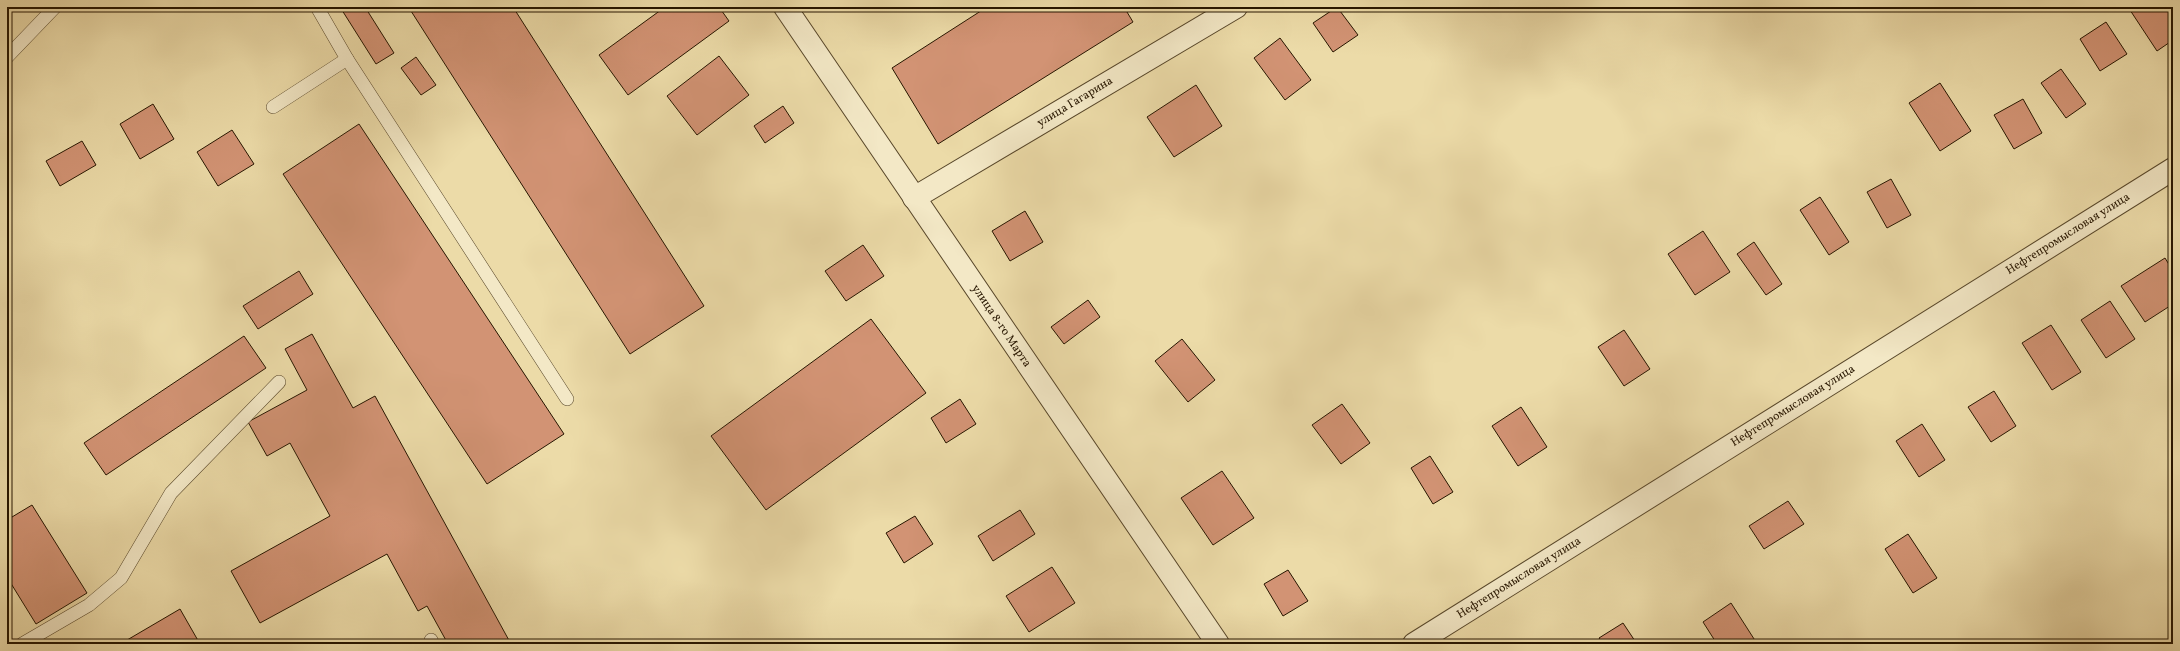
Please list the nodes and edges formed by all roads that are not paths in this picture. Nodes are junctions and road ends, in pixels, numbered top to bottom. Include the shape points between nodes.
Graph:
1 (55, 7) edge
2 (317, 7) edge
3 (786, 7) edge
4 (1236, 7) edge
5 (7, 57) edge
6 (347, 59) junction
7 (273, 108) dead end
8 (2173, 169) edge
9 (914, 198) junction
10 (279, 382) dead end
11 (567, 399) dead end
12 (22, 644) edge
13 (1218, 644) edge
14 (1414, 644) edge

1 - 5 lane
2 - 6 lane
3 - 9 street, улица 8-го Марта
4 - 9 street, улица Гагарина
6 - 7 lane
6 - 11 lane
8 - 14 street, Нефтепромысловая улица
9 - 13 street, улица 8-го Марта
10 - 12 lane via 171,493 121,578 89,605

